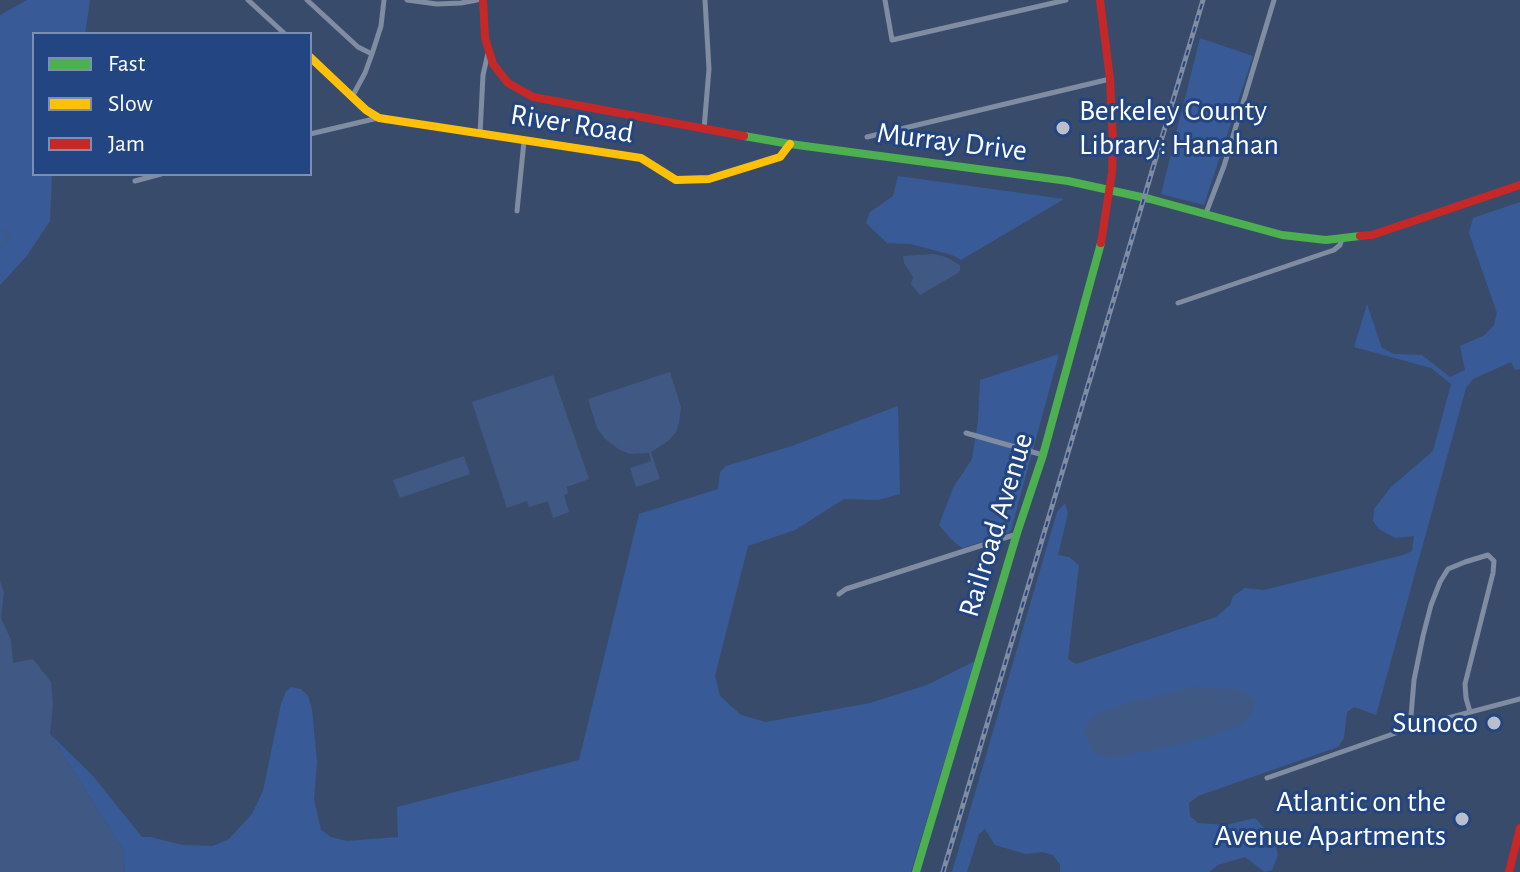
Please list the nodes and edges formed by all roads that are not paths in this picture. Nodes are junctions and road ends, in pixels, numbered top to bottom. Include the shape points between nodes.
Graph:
1 (248, 0) edge
2 (307, 0) edge
3 (384, 0) edge
4 (407, 0) edge
5 (477, 0) edge
6 (483, 0) edge
7 (705, 0) edge
8 (885, 0) edge
9 (1066, 0) edge
10 (1100, 0) edge
11 (1274, 0) edge
12 (452, 2) edge
13 (283, 32) edge
14 (488, 52) junction
15 (372, 54) junction
16 (312, 59) edge
17 (1110, 79) junction
18 (352, 97) junction
19 (379, 118) junction
20 (704, 129) junction
21 (312, 134) edge
22 (480, 134) junction
23 (867, 137) dead end
24 (524, 141) junction
25 (790, 144) junction
26 (154, 176) edge
27 (135, 181) dead end
28 (1520, 185) edge
29 (1110, 190) junction
30 (517, 211) dead end
31 (1206, 213) junction
32 (1342, 239) junction
33 (1178, 303) dead end
34 (966, 433) dead end
35 (1043, 455) junction
36 (1017, 533) junction
37 (839, 594) dead end
38 (1520, 699) edge
39 (1470, 712) junction
40 (1410, 728) junction
41 (1267, 778) dead end
42 (1520, 828) edge
43 (1520, 857) edge
44 (1510, 869) edge
45 (916, 872) edge

1 - 13 street
2 - 15 street
3 - 15 street
4 - 12 street
5 - 12 street
6 - 14 street, Murray Drive
7 - 20 street via 709,69
8 - 9 street via 892,40
10 - 17 street, Railroad Avenue
11 - 31 street
14 - 20 street, Murray Drive via 503,78 527,95
14 - 22 street
15 - 18 street
16 - 18 street
17 - 23 street
17 - 29 street, Railroad Avenue
18 - 19 street
19 - 21 street
19 - 22 street, River Road
20 - 25 street, Murray Drive
22 - 24 street, River Road
24 - 25 street, River Road via 641,158 676,180 709,179 780,157
24 - 30 street
25 - 29 street, Murray Drive
26 - 27 street
28 - 32 street, Murray Drive via 1372,235
29 - 31 street, Murray Drive
29 - 35 street, Railroad Avenue
31 - 32 street, Murray Drive via 1282,235
32 - 33 street via 1334,250
34 - 35 street
35 - 36 street, Railroad Avenue
36 - 37 street
36 - 45 street, Railroad Avenue
38 - 39 street
39 - 40 street
39 - 40 street via 1465,684 1493,573 1494,561 1488,555 1448,569 1440,582 1414,680
40 - 41 street
42 - 44 street
43 - 44 street

